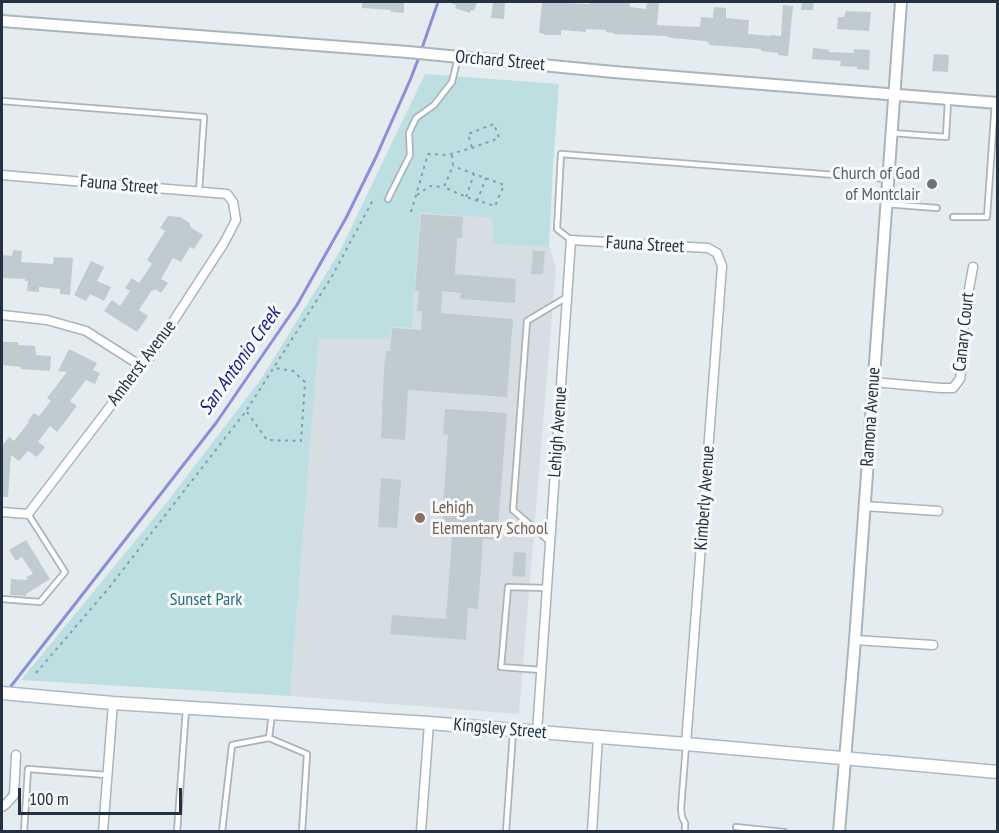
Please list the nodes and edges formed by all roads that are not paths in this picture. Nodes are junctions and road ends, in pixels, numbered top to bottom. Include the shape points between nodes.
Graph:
1 (901, 2) edge
2 (2, 21) edge
3 (458, 57) junction
4 (894, 94) junction
5 (948, 99) junction
6 (2, 101) edge
7 (996, 103) edge
8 (891, 133) junction
9 (2, 175) edge
10 (888, 179) junction
11 (199, 192) junction
12 (388, 199) dead end
13 (233, 202) joint
14 (886, 204) junction
15 (937, 208) dead end
16 (953, 216) dead end
17 (571, 240) junction
18 (717, 253) joint
19 (973, 267) dead end
20 (567, 297) junction
21 (2, 315) edge
22 (141, 366) junction
23 (873, 382) junction
24 (864, 506) junction
25 (938, 511) dead end
26 (2, 512) edge
27 (28, 514) junction
28 (550, 543) junction
29 (547, 588) junction
30 (2, 599) edge
31 (855, 640) junction
32 (933, 645) dead end
33 (541, 670) junction
34 (7, 693) edge
35 (113, 703) junction
36 (186, 708) junction
37 (272, 713) junction
38 (429, 723) junction
39 (513, 730) junction
40 (537, 732) junction
41 (598, 737) junction
42 (269, 738) junction
43 (687, 744) junction
44 (16, 755) dead end
45 (845, 758) junction
46 (998, 772) edge
47 (107, 775) junction
48 (2, 807) edge
49 (736, 827) dead end
50 (24, 831) edge
51 (103, 831) edge
52 (177, 831) edge
53 (222, 831) edge
54 (302, 831) edge
55 (421, 831) edge
56 (506, 831) edge
57 (592, 831) edge
58 (685, 831) edge
59 (784, 831) edge
60 (839, 831) edge

1 - 4 street, Ramona Avenue
2 - 3 street, Orchard Street
3 - 4 street, Orchard Street
3 - 12 lane via 452,82 434,105 416,118 409,133 410,155
4 - 5 street, Orchard Street
4 - 8 street, Ramona Avenue
5 - 7 street, Orchard Street
5 - 8 lane via 946,137
6 - 11 lane via 204,117
7 - 16 lane via 987,217
8 - 10 street, Ramona Avenue
9 - 11 street, Fauna Street
10 - 14 street, Ramona Avenue
10 - 17 lane via 561,154 557,229
11 - 13 street, Fauna Street via 226,194
13 - 22 street, Amherst Avenue via 236,220 224,243
14 - 15 lane
14 - 23 street, Ramona Avenue
17 - 18 street, Fauna Street via 708,248
17 - 20 street, Lehigh Avenue
18 - 43 street, Kimberly Avenue via 722,266
19 - 23 street, Canary Court via 964,316 960,380 953,387 941,388
20 - 28 street, Lehigh Avenue
20 - 28 lane via 527,321 513,510
21 - 22 street via 47,320 86,331
22 - 27 street, Amherst Avenue
23 - 24 street, Ramona Avenue
24 - 25 street
24 - 31 street, Ramona Avenue
26 - 27 street
27 - 30 lane via 65,572 40,602
28 - 29 street, Lehigh Avenue
29 - 33 street, Lehigh Avenue
29 - 33 lane via 508,587 501,667
31 - 32 street
31 - 45 street, Ramona Avenue
33 - 40 street, Lehigh Avenue
34 - 35 main road, Kingsley Street
35 - 36 main road, Kingsley Street
35 - 47 street
36 - 37 main road, Kingsley Street
36 - 52 lane
37 - 38 main road, Kingsley Street
37 - 42 lane
38 - 39 main road, Kingsley Street
38 - 55 street
39 - 40 main road, Kingsley Street
39 - 56 lane
40 - 41 main road, Kingsley Street
41 - 43 main road, Kingsley Street
41 - 57 street
42 - 53 lane via 232,745
42 - 54 lane via 307,754
43 - 45 main road, Kingsley Street
43 - 58 lane via 681,809
44 - 48 street via 14,795
45 - 46 main road, Kingsley Street
45 - 60 street, Ramona Avenue
47 - 50 lane via 28,769
47 - 51 street
49 - 59 lane

